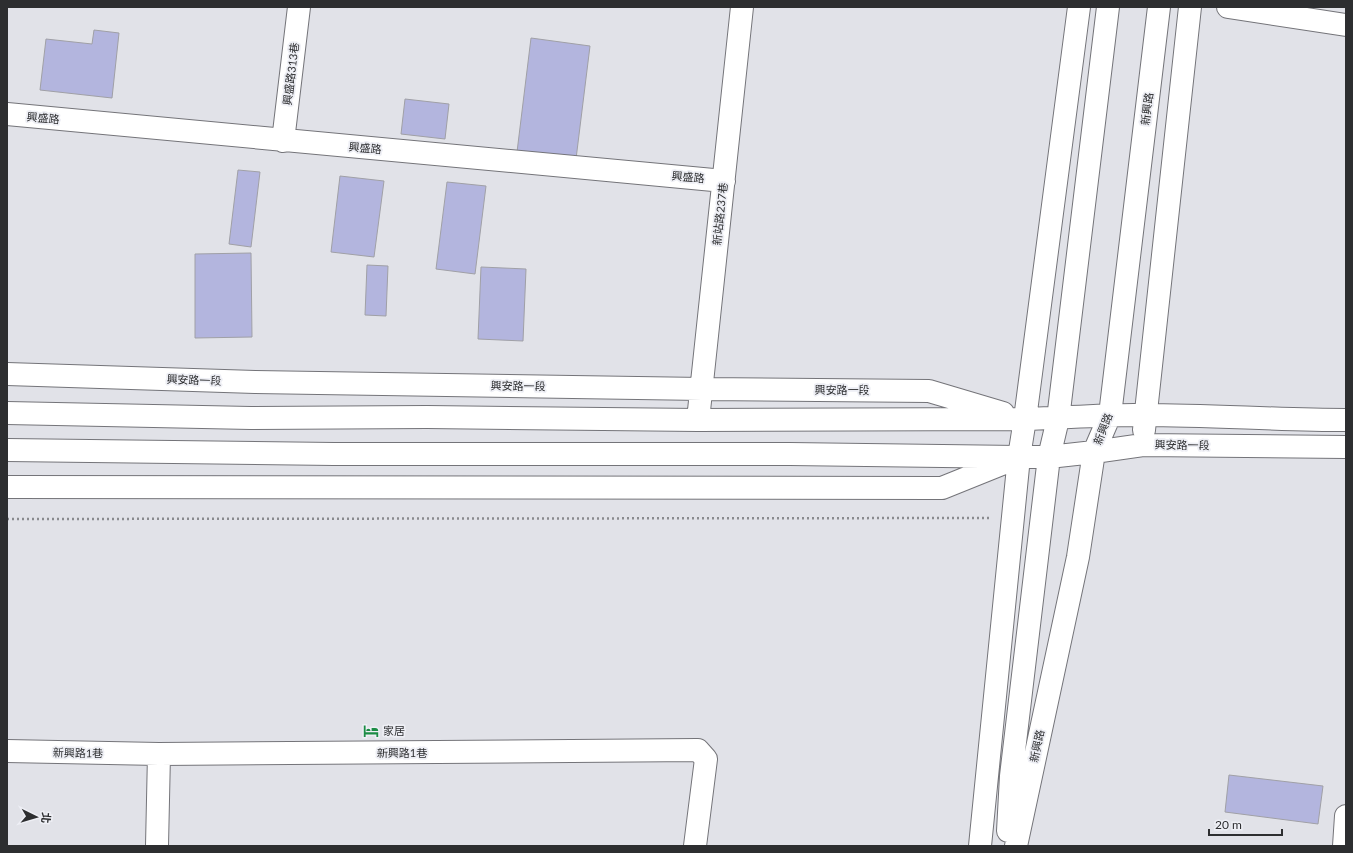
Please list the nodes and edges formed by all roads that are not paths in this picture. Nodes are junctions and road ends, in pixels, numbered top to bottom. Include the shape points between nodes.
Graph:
1 (299, 7) edge
2 (742, 7) edge
3 (1079, 7) edge
4 (1108, 7) edge
5 (1159, 7) edge
6 (1190, 7) edge
7 (1228, 7) edge
8 (1346, 25) edge
9 (7, 114) edge
10 (283, 141) junction
11 (724, 181) junction
12 (7, 374) edge
13 (702, 389) junction
14 (7, 413) edge
15 (1145, 414) junction
16 (1110, 415) junction
17 (1025, 419) junction
18 (1058, 419) junction
19 (698, 420) junction
20 (1346, 420) edge
21 (1143, 445) junction
22 (1346, 447) edge
23 (7, 450) edge
24 (1094, 452) junction
25 (1019, 457) junction
26 (1048, 457) junction
27 (7, 487) edge
28 (7, 751) edge
29 (158, 754) junction
30 (1346, 816) edge
31 (157, 846) edge
32 (695, 846) edge
33 (980, 846) edge
34 (1008, 846) edge
35 (1016, 846) edge
36 (1344, 846) edge

1 - 10 street, 興盛路313巷
2 - 11 street, 新站路237巷
3 - 17 street
4 - 18 street, 新興路
5 - 16 street, 新興路
6 - 15 street
7 - 8 street
9 - 10 street, 興盛路
10 - 11 street, 興盛路
11 - 13 street, 新站路237巷
12 - 13 street, 興安路一段 via 255,382
13 - 17 street, 興安路一段 via 929,391
13 - 19 street, 新站路237巷
14 - 19 street, 興安路一段 via 251,418
15 - 16 street, 興安路一段
15 - 20 street, 興安路一段
15 - 21 street
16 - 18 street, 興安路一段
16 - 24 street, 新興路
17 - 18 street, 興安路一段
17 - 19 street, 興安路一段
17 - 25 street
18 - 26 street, 新興路
21 - 22 street, 興安路一段
21 - 24 street, 興安路一段
23 - 25 street, 興安路一段
24 - 26 street, 興安路一段
24 - 35 street, 新興路 via 1078,557
25 - 26 street, 興安路一段
25 - 27 street, 興安路一段 via 942,488
25 - 33 street
26 - 34 street, 新興路 via 1011,776
28 - 29 street, 新興路1巷
29 - 31 street
29 - 32 street, 新興路1巷 via 698,750 706,760
30 - 36 street

